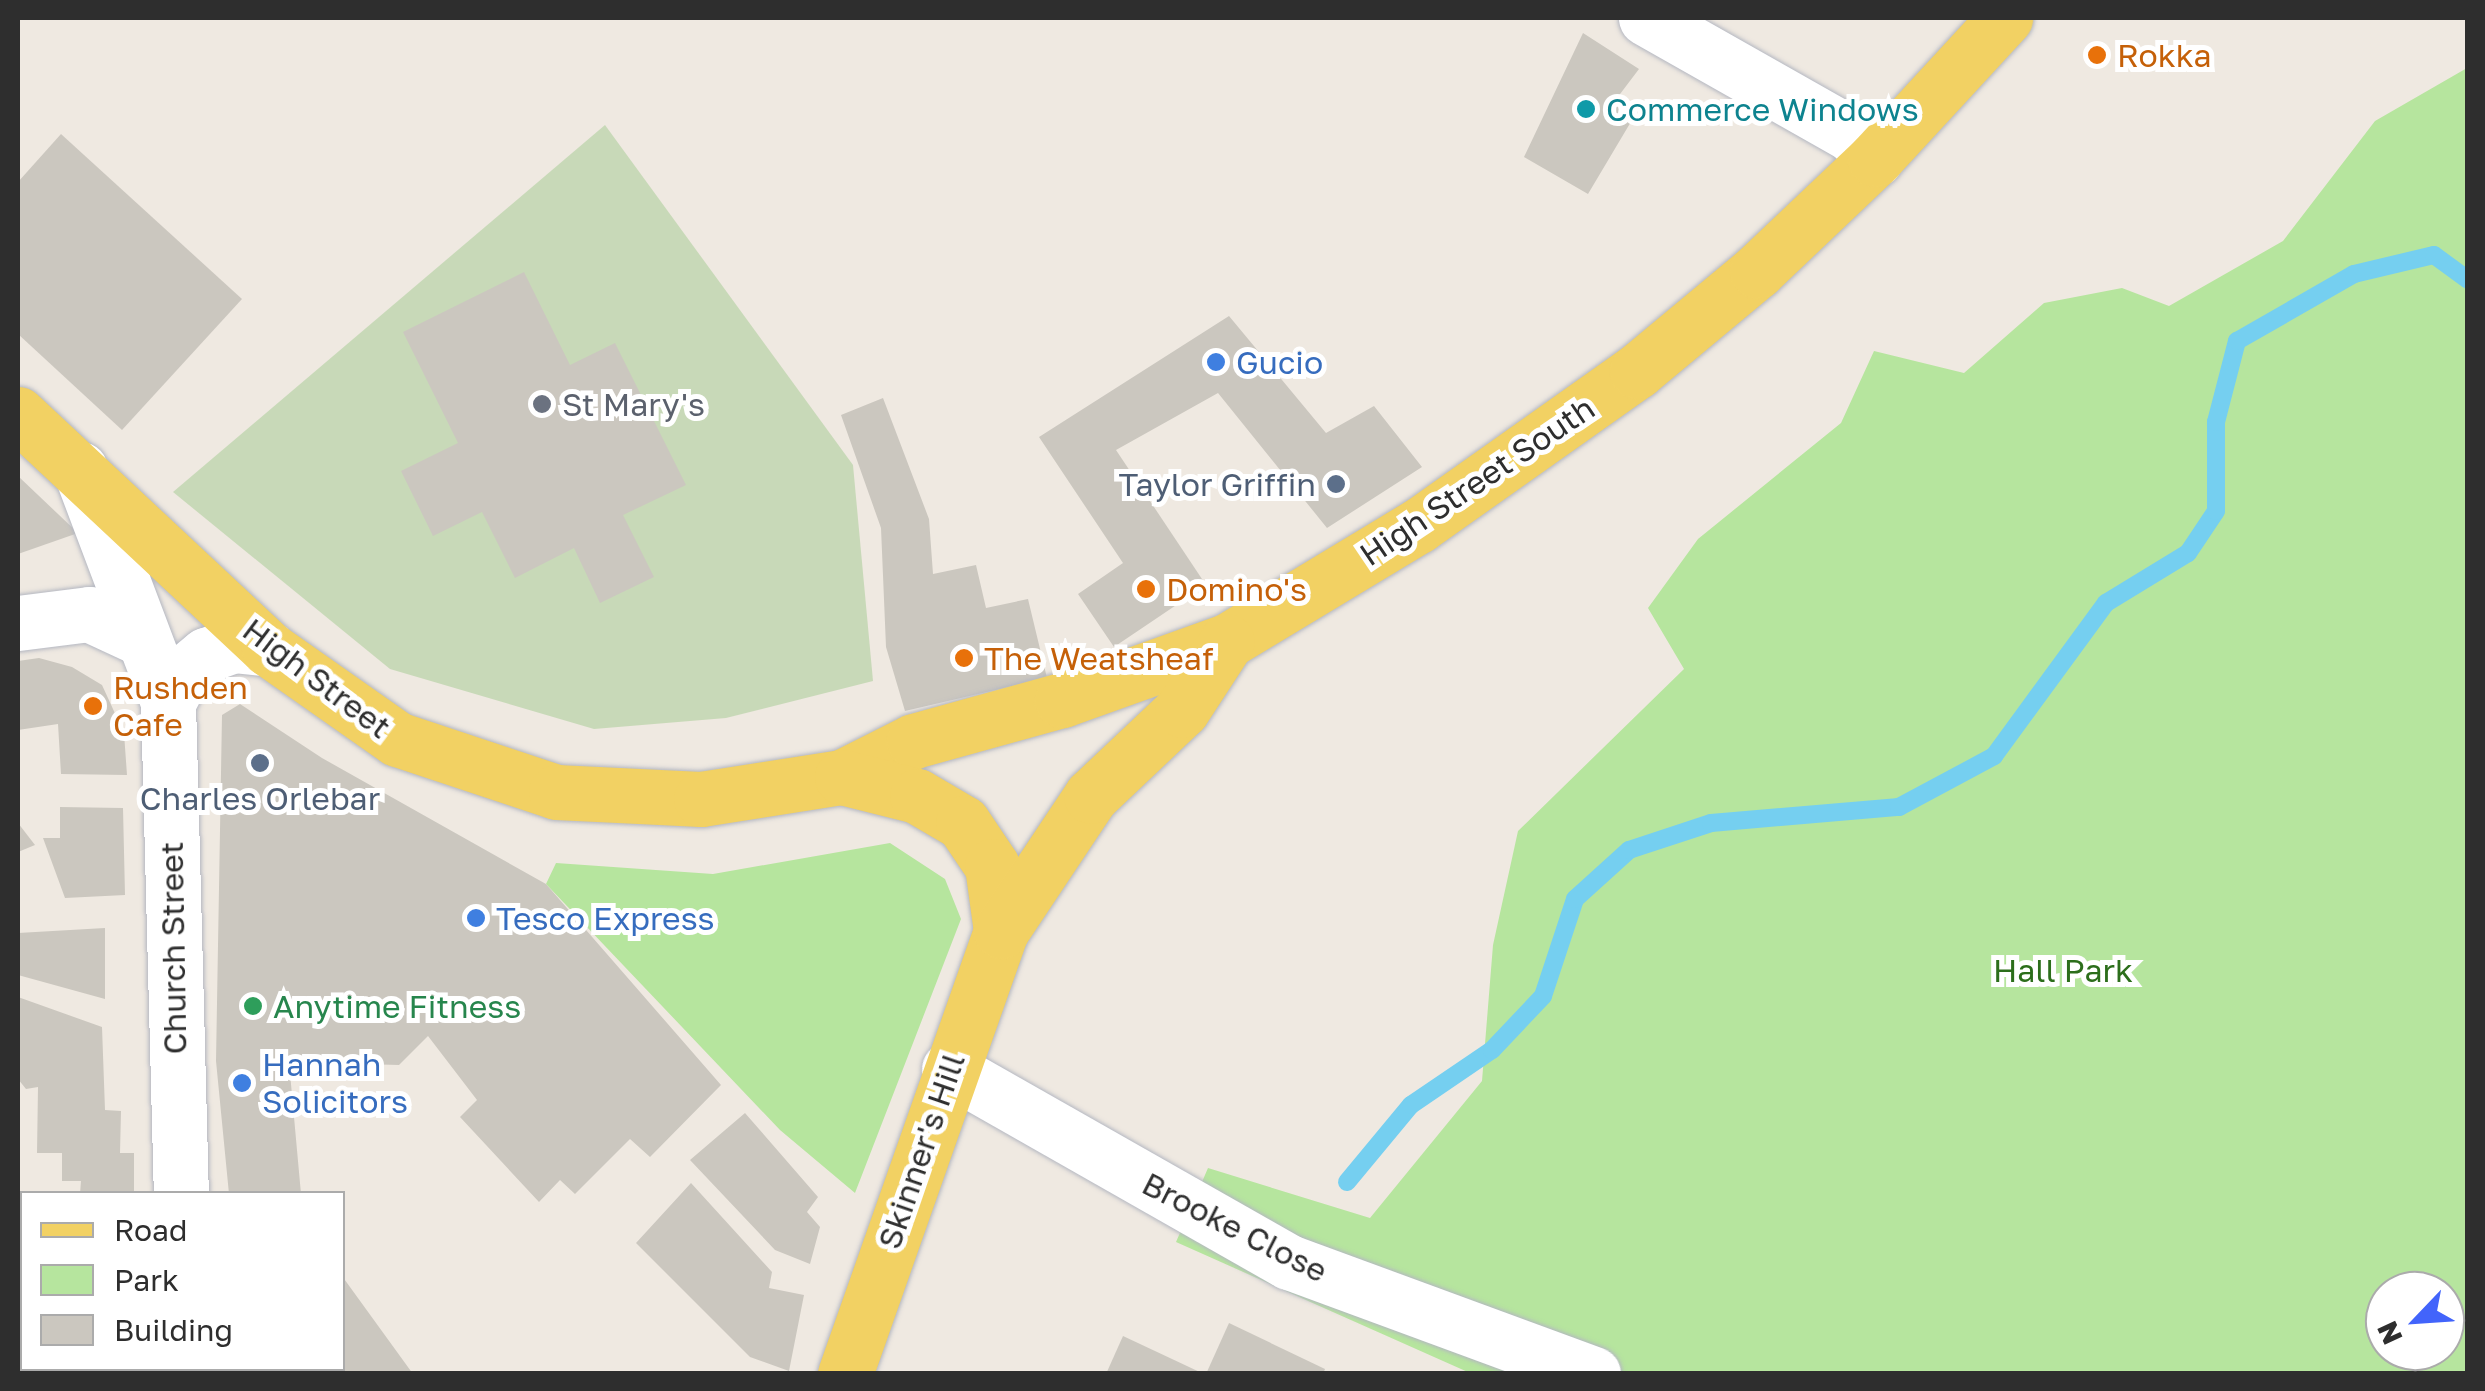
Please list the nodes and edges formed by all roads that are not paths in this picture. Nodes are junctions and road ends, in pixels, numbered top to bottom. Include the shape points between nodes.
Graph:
1 (1646, 18) edge
2 (2005, 18) edge
3 (1875, 159) junction
4 (18, 414) edge
5 (80, 469) junction
6 (18, 622) edge
7 (143, 640) junction
8 (1226, 641) junction
9 (270, 649) junction
10 (168, 702) junction
11 (842, 777) junction
12 (1001, 930) junction
13 (948, 1069) junction
14 (182, 1191) edge
15 (845, 1374) edge
16 (1592, 1374) edge

1 - 3 street via 1852,134
2 - 3 main road, High Street South
3 - 8 main road, High Street South via 1757,270 1622,382 1418,526
4 - 5 main road, High Street
5 - 7 street, Church Street
5 - 9 main road, High Street
6 - 7 street via 89,614
7 - 10 street, Church Street
8 - 11 main road, High Street South via 1062,700 914,741
8 - 12 main road, Skinner's Hill via 1182,710 1091,796
9 - 10 street via 234,645 206,655 183,674
9 - 11 main road, High Street via 397,739 556,792 700,799
10 - 14 street, Church Street
11 - 12 main road, Skinner's Hill via 917,796 963,822 992,866
12 - 13 main road, Skinner's Hill
13 - 15 main road, Skinner's Hill
13 - 16 street, Brooke Close via 1289,1262

